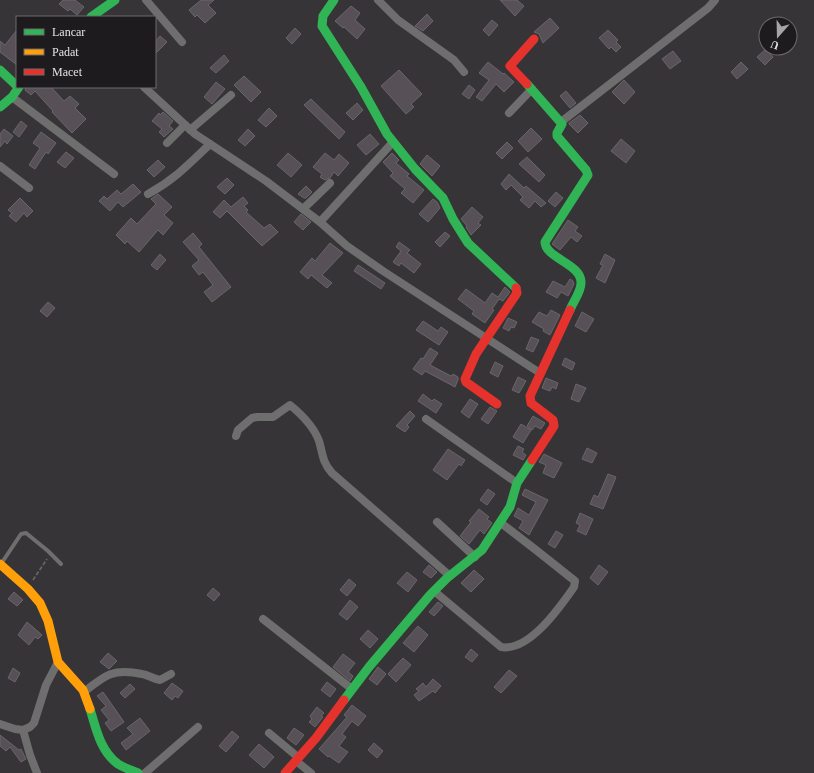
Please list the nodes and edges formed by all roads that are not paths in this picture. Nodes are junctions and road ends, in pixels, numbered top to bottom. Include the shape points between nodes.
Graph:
1 (146, 0) edge
2 (334, 0) edge
3 (378, 0) edge
4 (715, 0) edge
5 (113, 1) edge
6 (92, 16) edge
7 (534, 39) dead end
8 (182, 42) dead end
9 (0, 70) edge
10 (464, 72) dead end
11 (16, 84) edge
12 (17, 88) edge
13 (145, 88) edge
14 (532, 89) junction
15 (231, 95) dead end
16 (12, 97) junction
17 (0, 107) edge
18 (509, 113) dead end
19 (561, 122) junction
20 (187, 127) junction
21 (393, 142) junction
22 (167, 143) dead end
23 (210, 144) junction
24 (0, 166) edge
25 (114, 174) dead end
26 (330, 182) dead end
27 (29, 188) dead end
28 (148, 194) dead end
29 (303, 209) junction
30 (320, 222) junction
31 (486, 338) junction
32 (540, 373) junction
33 (497, 404) dead end
34 (426, 419) dead end
35 (236, 436) dead end
36 (517, 483) junction
37 (437, 522) dead end
38 (501, 523) junction
39 (475, 557) junction
40 (0, 564) edge
41 (61, 564) dead end
42 (450, 576) junction
43 (434, 591) junction
44 (264, 619) dead end
45 (58, 662) junction
46 (170, 674) dead end
47 (352, 689) junction
48 (84, 692) junction
49 (0, 724) edge
50 (198, 726) dead end
51 (23, 730) junction
52 (269, 733) dead end
53 (297, 759) junction
54 (37, 773) edge
55 (138, 773) edge
56 (145, 773) edge
57 (285, 773) edge
58 (311, 773) edge

1 - 8 street
2 - 21 street via 323,16 322,26
3 - 10 street via 398,20 454,60
4 - 19 street
5 - 6 street
7 - 14 street via 510,65
9 - 11 street
12 - 16 street
13 - 20 street
14 - 18 street
14 - 19 street
15 - 20 street
16 - 17 street
16 - 25 street
19 - 32 street via 557,136 588,175 544,243 547,249 577,272 582,283
20 - 22 street
20 - 23 street
21 - 30 street
21 - 31 street via 443,198 468,243 517,289 517,293
23 - 28 street via 182,172
23 - 29 street via 255,173
24 - 27 street
26 - 29 street
29 - 30 street
30 - 31 street via 347,246
31 - 32 street
31 - 33 street via 465,380
32 - 36 street via 531,392 530,401 553,420 554,426
34 - 36 street
35 - 42 street via 238,430 252,418 273,417 290,405 314,431 324,461 332,473
36 - 38 street via 510,507
37 - 39 street
38 - 39 street
38 - 43 street via 574,581 574,587 544,626 516,646 501,647
39 - 42 street
40 - 41 lane via 23,533
40 - 45 street via 35,595 47,620
42 - 43 street
43 - 47 street
44 - 47 street
45 - 48 street
45 - 51 street via 46,685 34,723
46 - 48 street via 160,680 143,674 110,673
47 - 53 street via 320,733
48 - 55 street via 109,756 120,765
49 - 51 street
50 - 56 street
51 - 54 street
52 - 53 street
53 - 57 street
53 - 58 street

